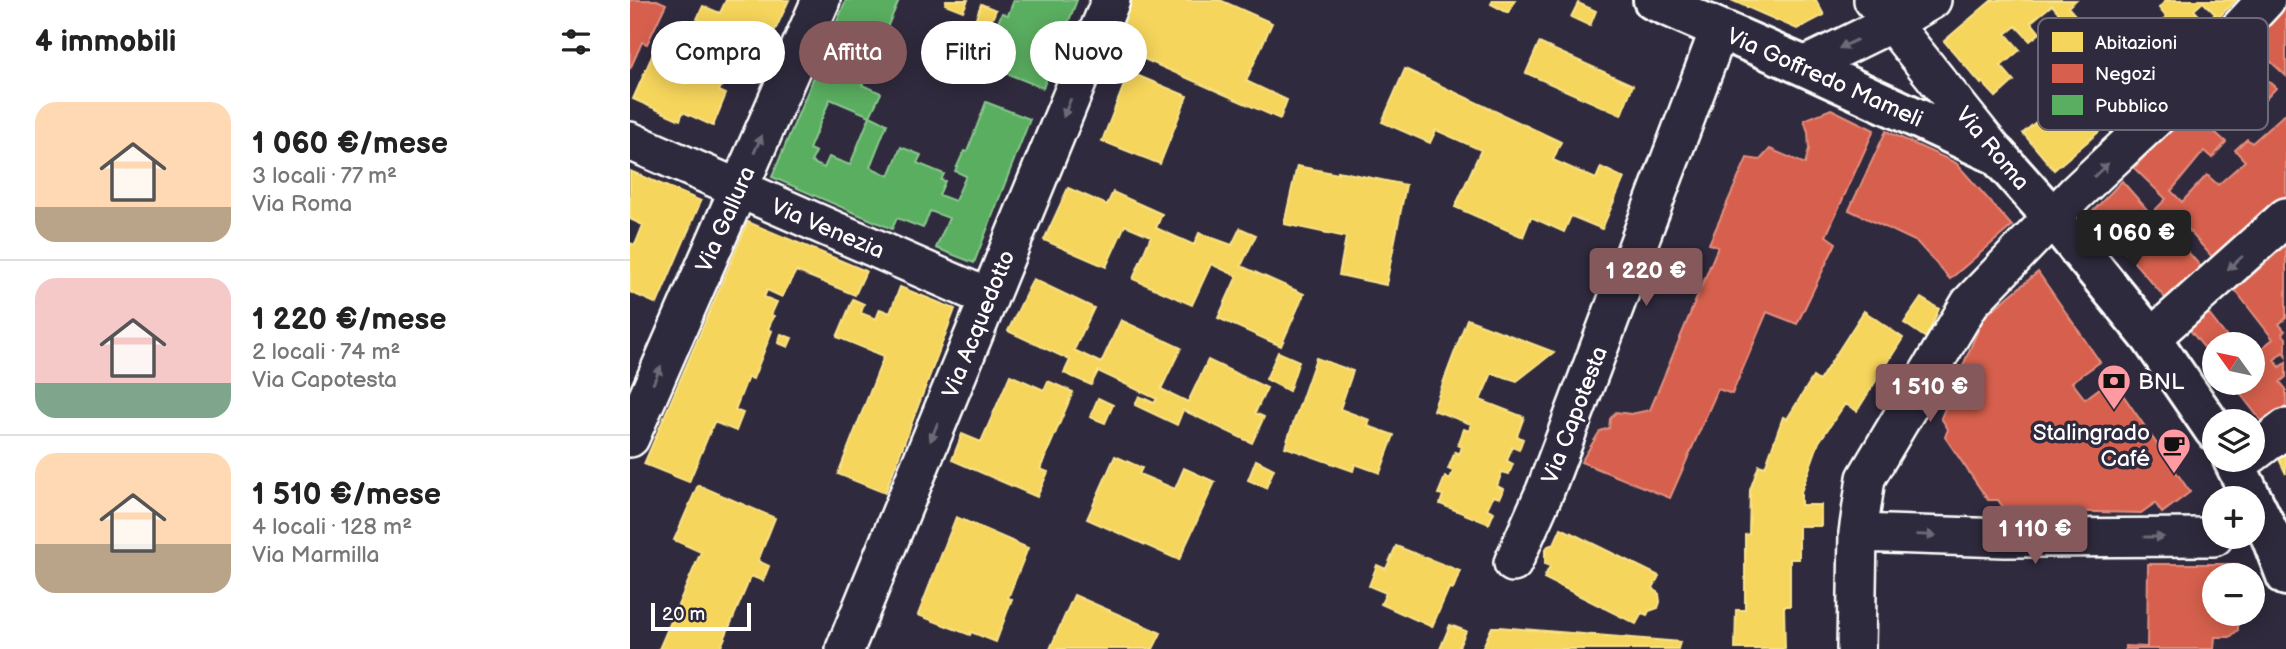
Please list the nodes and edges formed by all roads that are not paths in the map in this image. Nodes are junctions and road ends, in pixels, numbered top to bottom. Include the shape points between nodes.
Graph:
1 (821, 0) edge
2 (1111, 0) edge
3 (1653, 0) edge
4 (1932, 0) edge
5 (2266, 0) edge
6 (1882, 12) edge
7 (2249, 18) edge
8 (1719, 30) junction
9 (1804, 66) junction
10 (2144, 130) edge
11 (630, 141) edge
12 (1997, 155) junction
13 (738, 189) junction
14 (2286, 217) edge
15 (2053, 218) junction
16 (989, 298) junction
17 (2151, 338) junction
18 (2202, 412) edge
19 (2286, 428) edge
20 (630, 438) edge
21 (2265, 443) edge
22 (1858, 533) junction
23 (2202, 537) edge
24 (2265, 542) edge
25 (1513, 563) dead end
26 (2286, 573) edge
27 (845, 649) edge
28 (1856, 649) edge

13 -> 1 street, Via Gallura
2 -> 16 street, Via Acquedotto
3 - 8 main road, Via Goffredo Mameli
4 - 6 street
7 -> 5 street
6 -> 9 street
6 - 12 street, Via Roma
8 - 9 main road, Via Goffredo Mameli
8 - 25 street, Via Capotesta via 1545,491
9 - 12 main road, Via Goffredo Mameli
15 -> 10 street
11 - 13 street, Via Venezia
12 - 15 main road, Via Roma
13 - 16 street, Via Venezia
20 -> 13 street, Via Gallura
14 -> 17 street
15 - 17 main road, Via Roma
15 - 22 street via 1963,314 1867,478
16 -> 27 street, Via Acquedotto
17 - 18 main road, Via Roma
19 - 21 street
22 -> 23 street
22 - 28 street
24 - 26 main road

